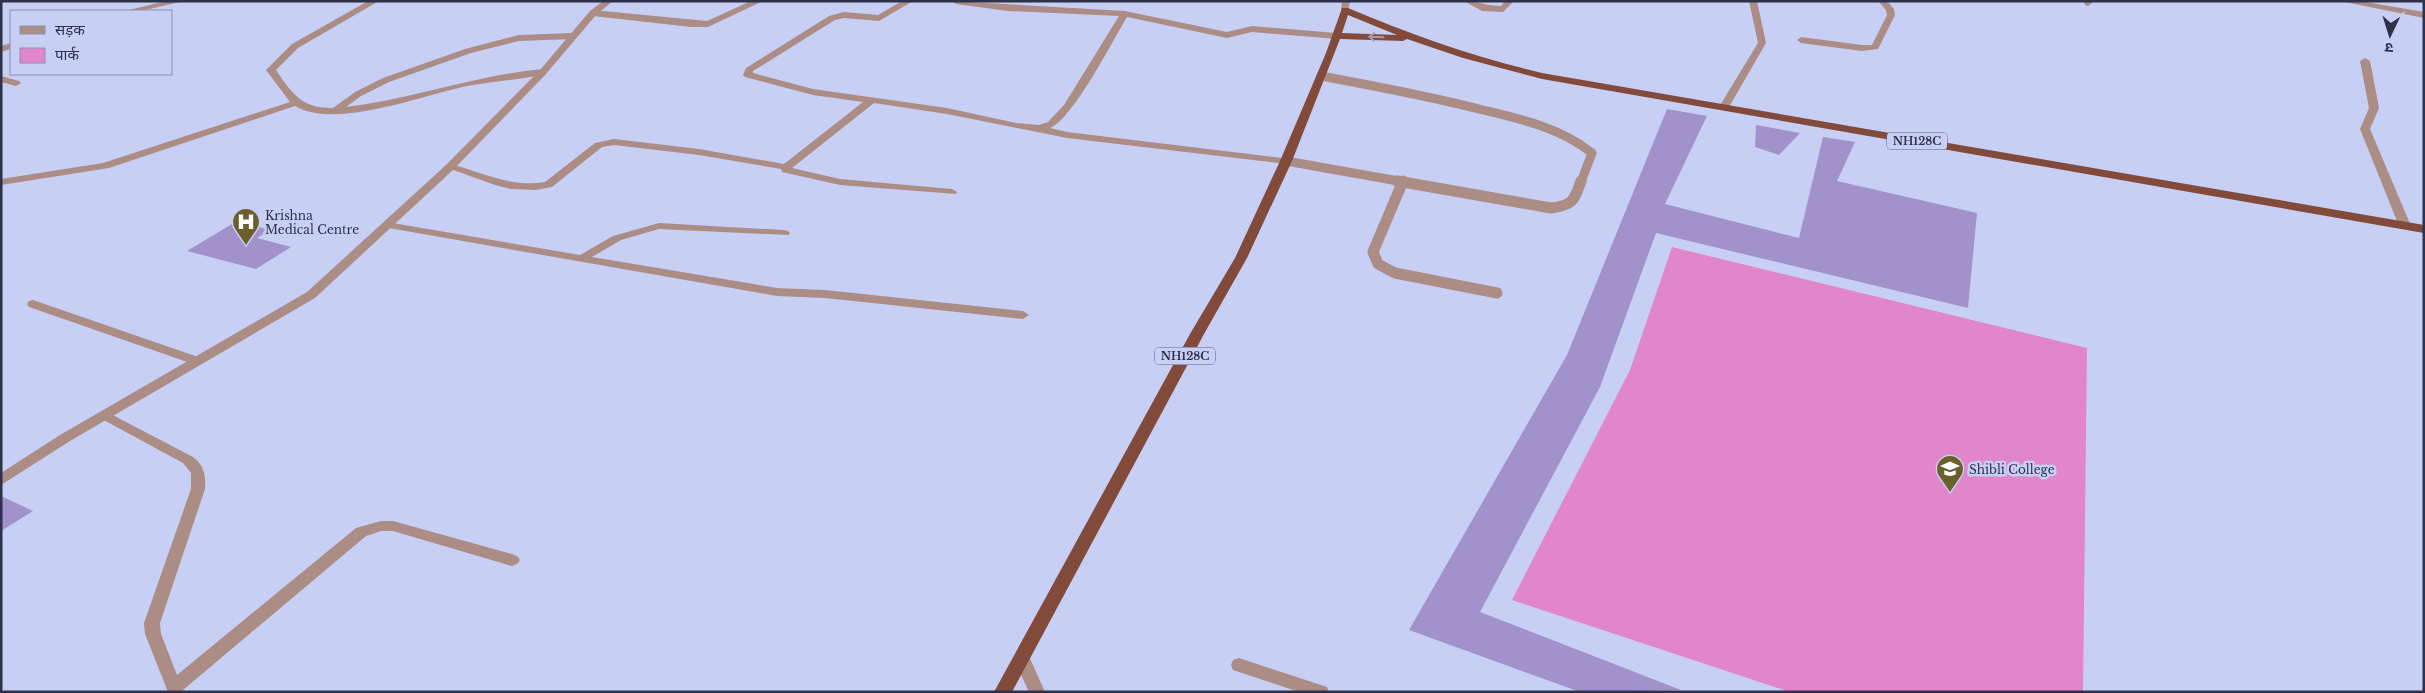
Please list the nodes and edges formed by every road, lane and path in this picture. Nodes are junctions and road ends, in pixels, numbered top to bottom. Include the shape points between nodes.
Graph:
1 (180, 1) edge
2 (375, 1) edge
3 (609, 1) edge
4 (759, 1) edge
5 (909, 1) edge
6 (956, 1) edge
7 (1468, 1) edge
8 (1510, 1) edge
9 (1753, 1) edge
10 (1882, 1) edge
11 (2344, 1) edge
12 (1345, 5) edge
13 (134, 10) edge
14 (593, 14) junction
15 (1125, 14) junction
16 (2424, 15) edge
17 (573, 36) junction
18 (1337, 36) junction
19 (1414, 38) junction
20 (1801, 40) dead end
21 (2365, 60) dead end
22 (543, 72) junction
23 (1321, 76) junction
24 (1, 79) edge
25 (16, 83) dead end
26 (872, 100) junction
27 (298, 102) junction
28 (1724, 107) junction
29 (336, 111) junction
30 (1040, 128) junction
31 (1286, 161) junction
32 (450, 167) junction
33 (786, 167) junction
34 (1403, 180) junction
35 (1, 184) edge
36 (952, 192) dead end
37 (386, 225) junction
38 (2405, 226) junction
39 (2424, 229) edge
40 (784, 233) dead end
41 (582, 258) junction
42 (1497, 293) dead end
43 (33, 304) dead end
44 (1023, 315) dead end
45 (197, 361) junction
46 (105, 414) junction
47 (1, 480) edge
48 (512, 560) dead end
49 (1022, 659) junction
50 (1239, 664) dead end
51 (176, 689) edge
52 (1003, 692) edge
53 (1037, 692) edge
54 (1321, 692) edge

1 - 13 street
2 - 27 street via 295,46 271,70 288,97
3 - 14 street
4 - 14 street via 708,24
5 - 26 street via 879,18 844,15 832,18 747,72 752,77 813,92
6 - 15 street via 1008,8
7 - 8 street via 1492,11 1503,9
9 - 28 street via 1762,43
10 - 20 street via 1891,15 1875,47
11 - 16 street
12 - 18 highway, NH128C
12 - 19 highway, NH128C
14 - 17 street
15 - 18 street via 1227,35 1252,29
15 - 30 street via 1068,107 1051,124
17 - 22 street
17 - 29 street via 518,38 468,51 386,80 358,94
19 -> 18 highway, NH128C
18 - 23 highway, NH128C
19 - 28 highway, NH128C via 1493,65
21 - 38 street via 2374,108 2365,129
22 - 29 street via 515,74
22 - 32 street
23 - 31 highway, NH128C
23 - 34 lane via 1516,117 1583,144 1592,153 1574,200 1566,206 1551,208
24 - 25 street
26 - 30 street
26 - 33 street
27 - 29 street via 310,109
27 - 35 street via 105,166
28 - 38 highway, NH128C
30 - 31 street via 1066,135
31 - 34 lane
31 - 49 highway, NH128C via 1241,258
32 - 33 street via 518,187 538,188 548,185 599,145 614,142
32 - 37 street
33 - 36 street via 793,173 840,182
34 - 42 lane via 1373,252 1379,267
37 - 41 street
37 - 45 street via 311,295
38 - 39 highway, NH128C
40 - 41 street via 659,226 636,230
41 - 44 street via 777,292
43 - 45 street
45 - 46 street
46 - 47 street
46 - 51 street via 188,460 195,465 199,478 176,558 152,623 153,634
48 - 51 street via 393,526 361,532
49 - 52 highway, NH128C
49 - 53 street
50 - 54 street

